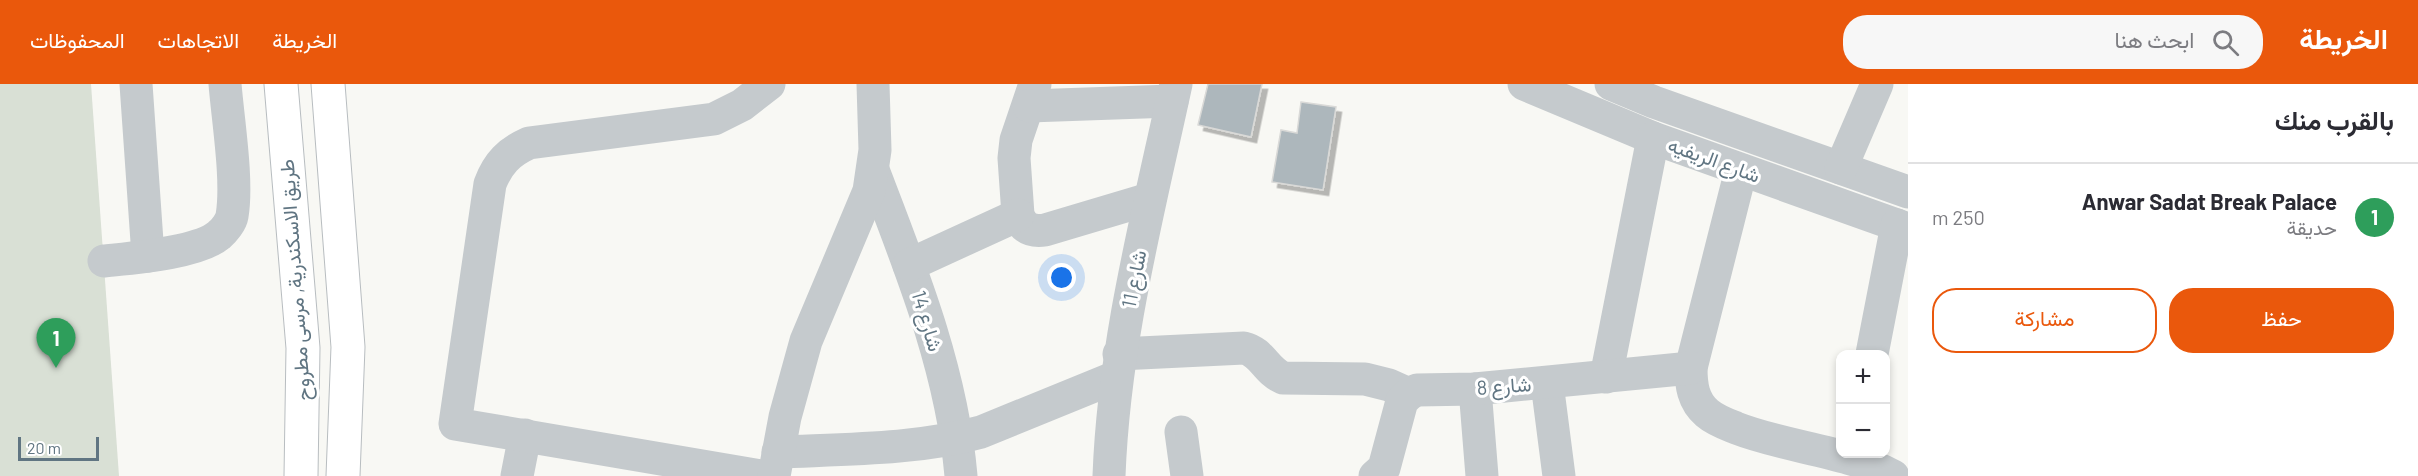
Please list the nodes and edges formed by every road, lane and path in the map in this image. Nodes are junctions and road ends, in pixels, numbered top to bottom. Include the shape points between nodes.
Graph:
1 (136, 84) edge
2 (225, 84) edge
3 (281, 84) edge
4 (328, 84) edge
5 (769, 84) edge
6 (873, 84) edge
7 (1524, 84) edge
8 (1611, 84) edge
9 (1877, 84) edge
10 (1174, 93) edge
11 (1658, 93) edge
12 (1032, 95) edge
13 (1653, 138) junction
14 (1841, 168) junction
15 (873, 170) junction
16 (1742, 170) junction
17 (1908, 192) edge
18 (1149, 200) junction
19 (1018, 215) junction
20 (1902, 227) edge
21 (148, 256) junction
22 (104, 261) dead end
23 (909, 265) junction
24 (1873, 350) edge
25 (1118, 365) junction
26 (1691, 368) junction
27 (1606, 377) junction
28 (1547, 382) junction
29 (1475, 389) junction
30 (1409, 394) junction
31 (1181, 432) dead end
32 (525, 435) junction
33 (958, 439) junction
34 (1839, 460) edge
35 (771, 468) edge
36 (301, 476) edge
37 (343, 476) edge
38 (517, 476) edge
39 (962, 476) edge
40 (1109, 476) edge
41 (1187, 476) edge
42 (1375, 476) edge
43 (1482, 476) edge
44 (1559, 476) edge
45 (1893, 476) edge

1 - 21 street
2 - 21 street via 233,192 231,219 219,235 199,245
3 - 36 main road, طريق الاسكندرية, مرسى مطروح via 303,348
4 - 37 main road via 348,346
5 - 32 street via 742,105 714,119 529,143 510,153 495,170 455,423
6 - 15 street
7 - 13 street, شارع الريفيه
8 - 11 street, شارع الريفيه
9 - 14 street
10 - 12 street
10 - 18 street, شارع 11
11 - 14 street, شارع الريفيه
12 - 19 street via 1016,140
13 - 16 street, شارع الريفيه
13 - 27 street
14 - 17 street, شارع الريفيه
15 - 23 street, شارع 14
15 - 35 street via 862,211 806,341
16 - 20 street, شارع الريفيه
16 - 26 street
18 - 19 street via 1036,232 1021,223
18 - 25 street, شارع 11
19 - 23 street
20 - 24 street
21 - 22 street
23 - 33 street, شارع 14
25 - 30 street via 1244,348 1255,352 1271,371 1283,378 1365,379
25 - 33 street via 981,432
25 - 40 street, شارع 11
26 - 27 street, شارع 8
26 - 34 street via 1696,400 1707,414 1751,434
27 - 28 street, شارع 8
28 - 29 street, شارع 8
28 - 44 street
29 - 30 street, شارع 8 via 1417,390
29 - 43 street
30 - 42 street via 1398,410 1384,468
31 - 41 street
32 - 35 street
32 - 38 street
33 - 35 street
33 - 39 street, شارع 14
34 - 45 street

